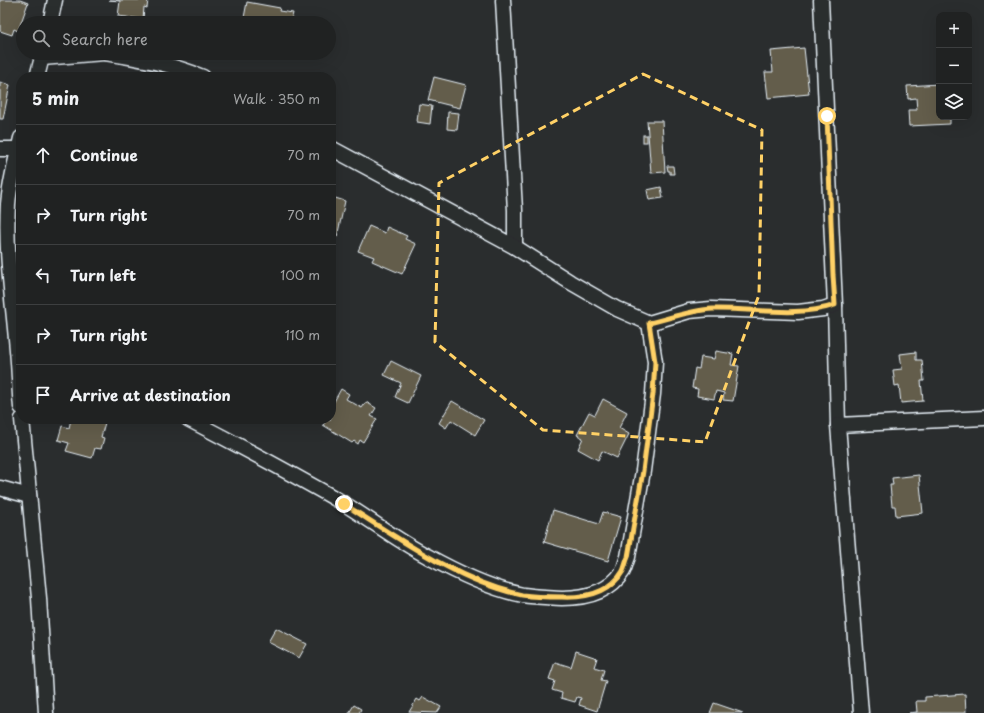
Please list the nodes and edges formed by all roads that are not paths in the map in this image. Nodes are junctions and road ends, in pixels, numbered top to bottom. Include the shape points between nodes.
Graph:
1 (55, 0) edge
2 (502, 0) edge
3 (821, 0) edge
4 (52, 16) edge
5 (42, 60) edge
6 (151, 60) edge
7 (38, 72) edge
8 (191, 72) edge
9 (16, 145) edge
10 (0, 149) edge
11 (336, 151) edge
12 (16, 159) edge
13 (515, 247) junction
14 (835, 305) junction
15 (649, 323) junction
16 (16, 342) edge
17 (984, 418) edge
18 (22, 424) edge
19 (197, 424) edge
20 (838, 425) junction
21 (0, 488) edge
22 (29, 496) junction
23 (46, 713) edge
24 (861, 713) edge

1 - 4 street
2 - 13 street
3 - 14 street
5 - 7 street
6 - 8 street
9 - 10 street
11 - 13 street
12 - 16 street via 8,204 12,310
13 - 15 street via 617,309
14 - 15 street via 798,312 711,309
14 - 20 street
15 - 19 street via 655,362 653,394 628,557 614,583 602,591 578,598 523,595 492,586 462,573 427,556 344,504
17 - 20 street
18 - 22 street
20 - 24 street
21 - 22 street
22 - 23 street via 39,598

